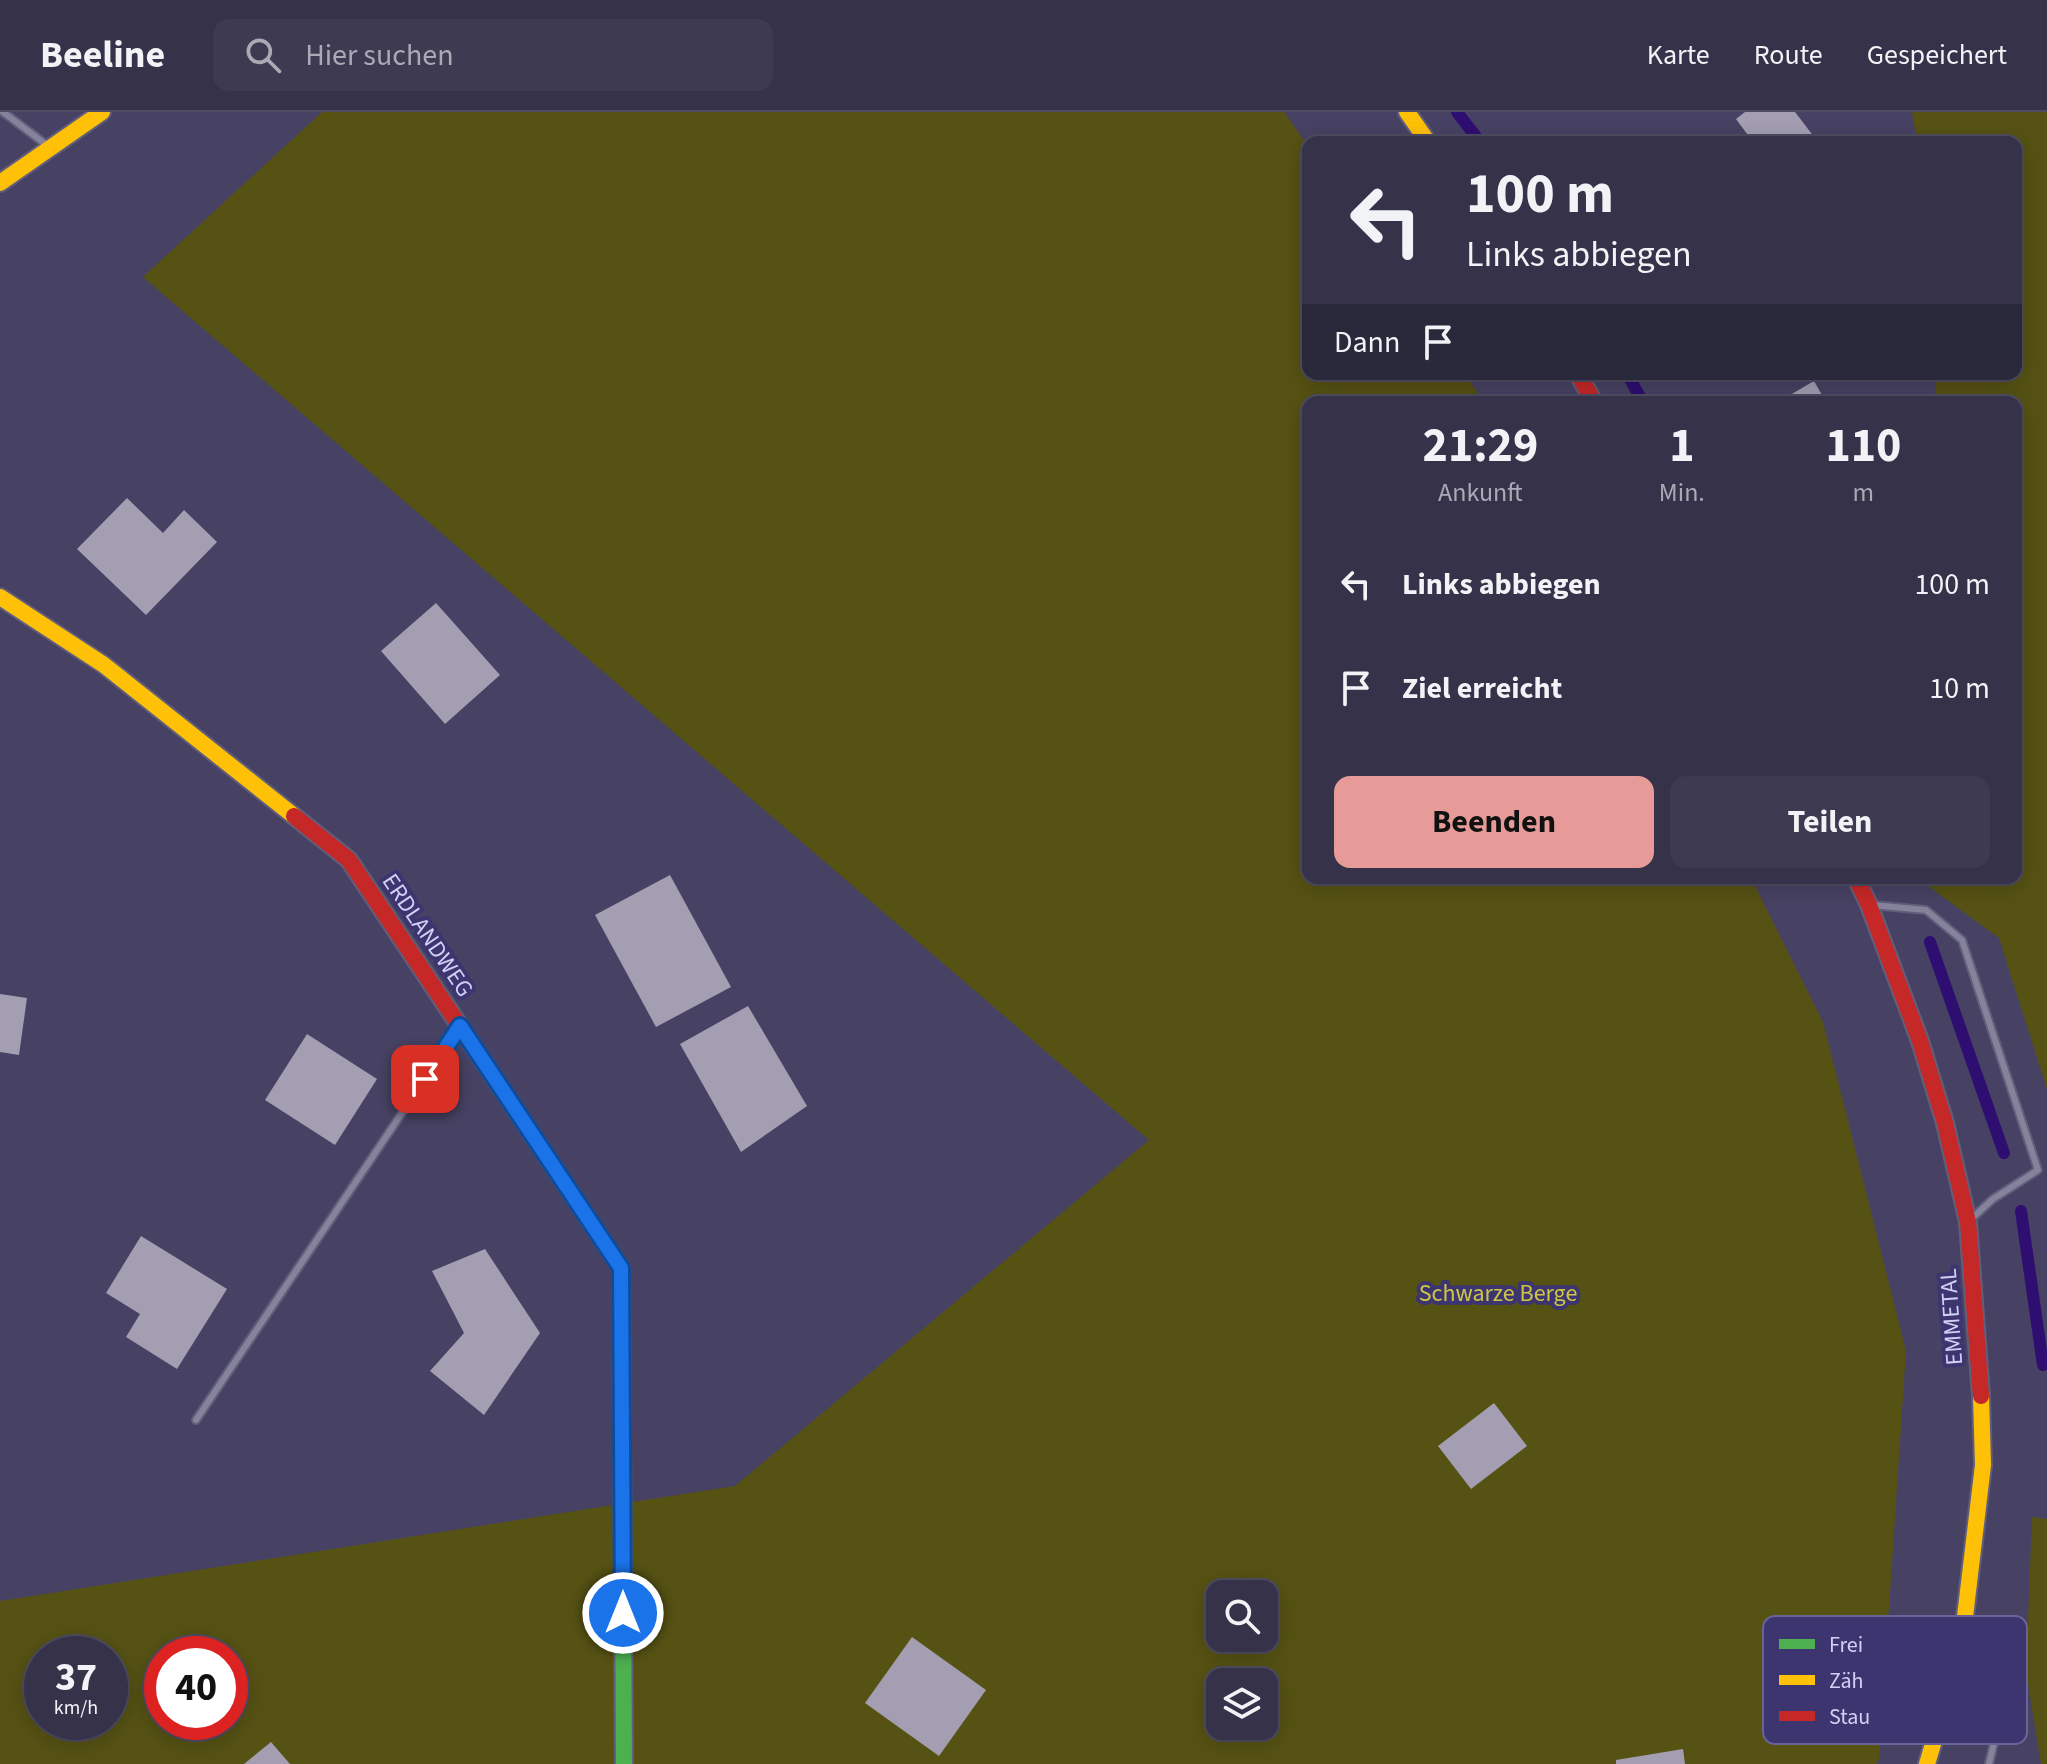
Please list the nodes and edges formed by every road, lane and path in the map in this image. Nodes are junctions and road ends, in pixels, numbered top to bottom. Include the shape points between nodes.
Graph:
1 (3, 112) edge
2 (102, 112) edge
3 (1407, 112) edge
4 (1424, 136) edge
5 (51, 148) junction
6 (0, 183) edge
7 (0, 597) edge
8 (1859, 884) edge
9 (1869, 905) junction
10 (460, 1026) junction
11 (1968, 1222) junction
12 (196, 1420) dead end
13 (1965, 1616) edge
14 (1933, 1744) edge
15 (1994, 1744) edge
16 (624, 1764) edge
17 (1927, 1764) edge
18 (1989, 1764) edge

1 - 5 lane
2 - 5 street
3 - 4 street
5 - 6 street
7 - 10 street, ERDLANDWEG via 104,665 349,860
8 - 9 street, EMMETAL
9 - 11 street, EMMETAL via 1920,1041
9 - 11 lane via 1926,910 1962,940 2038,1170
10 - 12 lane
10 - 16 street, ERDLANDWEG via 621,1268
11 - 13 street, EMMETAL via 1983,1465
14 - 17 street, EMMETAL
15 - 18 lane

